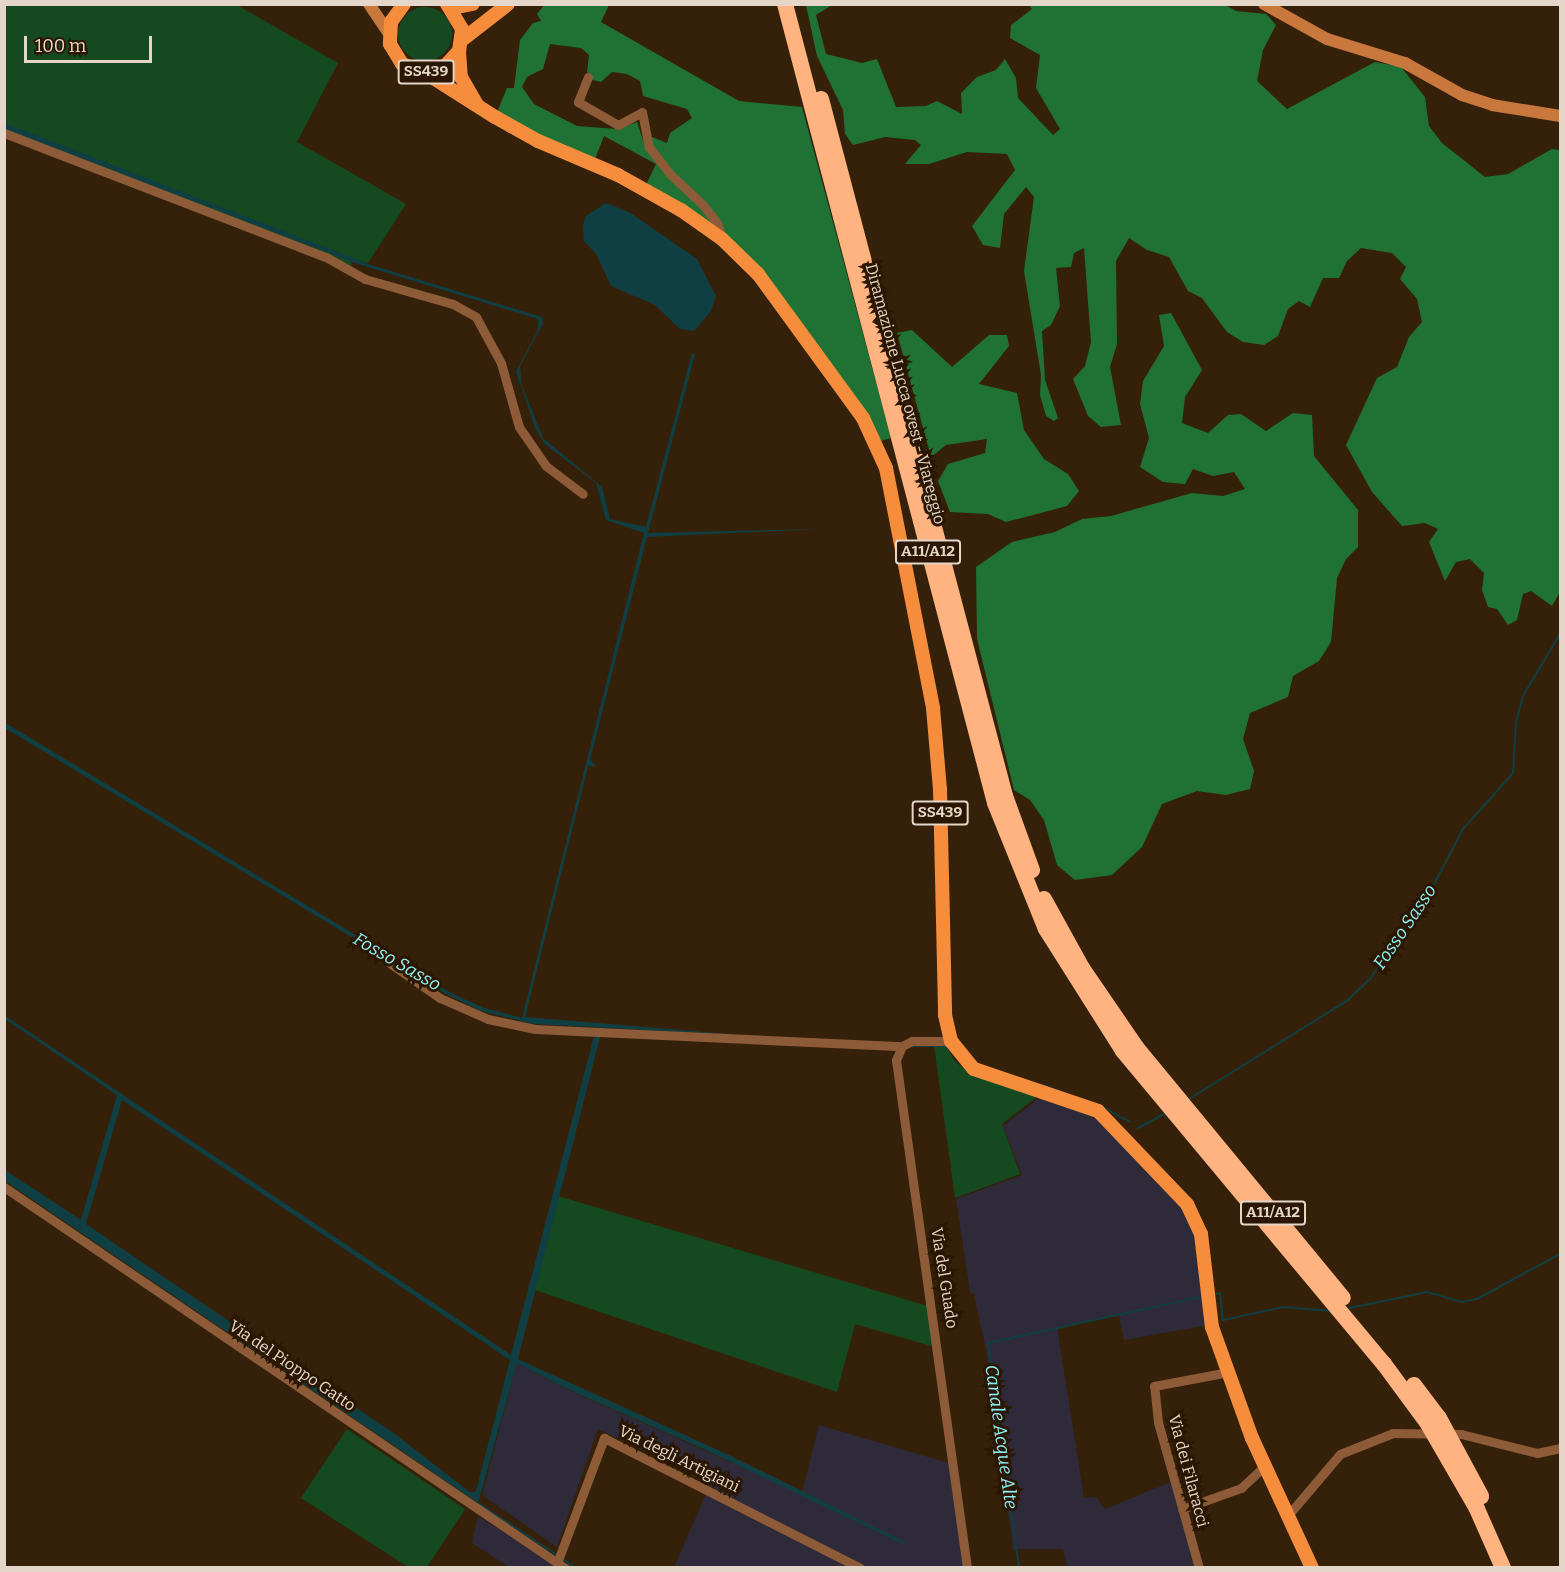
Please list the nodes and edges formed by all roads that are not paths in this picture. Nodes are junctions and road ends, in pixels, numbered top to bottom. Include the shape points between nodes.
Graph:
1 (369, 4) edge
2 (404, 4) edge
3 (473, 4) edge
4 (508, 4) edge
5 (785, 4) edge
6 (796, 4) edge
7 (1264, 4) edge
8 (449, 6) edge
9 (388, 32) junction
10 (461, 46) junction
11 (424, 72) junction
12 (588, 77) dead end
13 (478, 107) junction
14 (1560, 116) edge
15 (4, 133) edge
16 (836, 181) junction
17 (722, 239) junction
18 (583, 494) dead end
19 (1000, 800) junction
20 (391, 964) dead end
21 (951, 1041) junction
22 (902, 1046) junction
23 (4, 1187) edge
24 (1229, 1372) junction
25 (1560, 1448) edge
26 (1459, 1463) junction
27 (1265, 1466) junction
28 (1182, 1509) junction
29 (1290, 1513) junction
30 (561, 1565) edge
31 (860, 1568) edge
32 (967, 1568) edge
33 (1199, 1568) edge
34 (1312, 1568) edge
35 (1503, 1568) edge
36 (1515, 1568) edge

1 - 9 main road
2 - 9 main road via 395,13
3 - 8 main road, SS439
4 - 10 main road, SS439
5 - 16 highway, Diramazione Lucca ovest - Viareggio / A11/A12
6 - 16 highway, Diramazione Lucca ovest - Viareggio / A11/A12
7 - 14 main road via 1327,39 1405,63 1462,94 1492,105
8 - 10 main road, SS439 via 462,28
9 - 11 main road, SS439 via 394,55 413,70
10 - 11 main road, SS439 via 445,66
10 - 13 main road, SS439 via 461,77
11 - 13 main road, SS439
12 - 17 street via 578,102 618,125 642,112 649,147 670,174 704,205 717,223
13 - 17 main road, SS439 via 538,141 618,174
15 - 18 street via 326,257 365,279 453,304 476,317 501,363 519,427 546,466
16 - 19 highway, Diramazione Lucca ovest - Viareggio / A11/A12 via 862,300
16 - 19 highway, Diramazione Lucca ovest - Viareggio / A11/A12 via 878,312
17 - 21 main road, SS439 via 758,274 837,379 863,418 886,468 933,708 940,789 945,1015
19 - 26 highway, Diramazione Lucca ovest - Viareggio / A11/A12 via 1078,973 1123,1051 1384,1364
20 - 22 street via 440,998 488,1019 535,1029
21 - 22 street via 912,1041
21 - 24 main road, SS439 via 974,1069 1098,1112 1166,1178 1187,1204 1201,1234 1212,1327
22 - 32 street, Via del Guado via 896,1060
23 - 30 street, Via del Pioppo Gatto
24 - 27 main road, SS439
24 - 28 street, Via dei Filaracci via 1154,1386 1158,1422
25 - 29 street via 1538,1453 1461,1434 1393,1433 1340,1454
26 - 35 highway, Diramazione Lucca ovest - Viareggio / A11/A12
26 - 36 highway, Diramazione Lucca ovest - Viareggio / A11/A12
27 - 28 street via 1240,1488
27 - 29 main road, SS439
28 - 33 street, Via dei Filaracci
29 - 34 main road, SS439
30 - 31 street, Via degli Artigiani via 561,1552 604,1438

